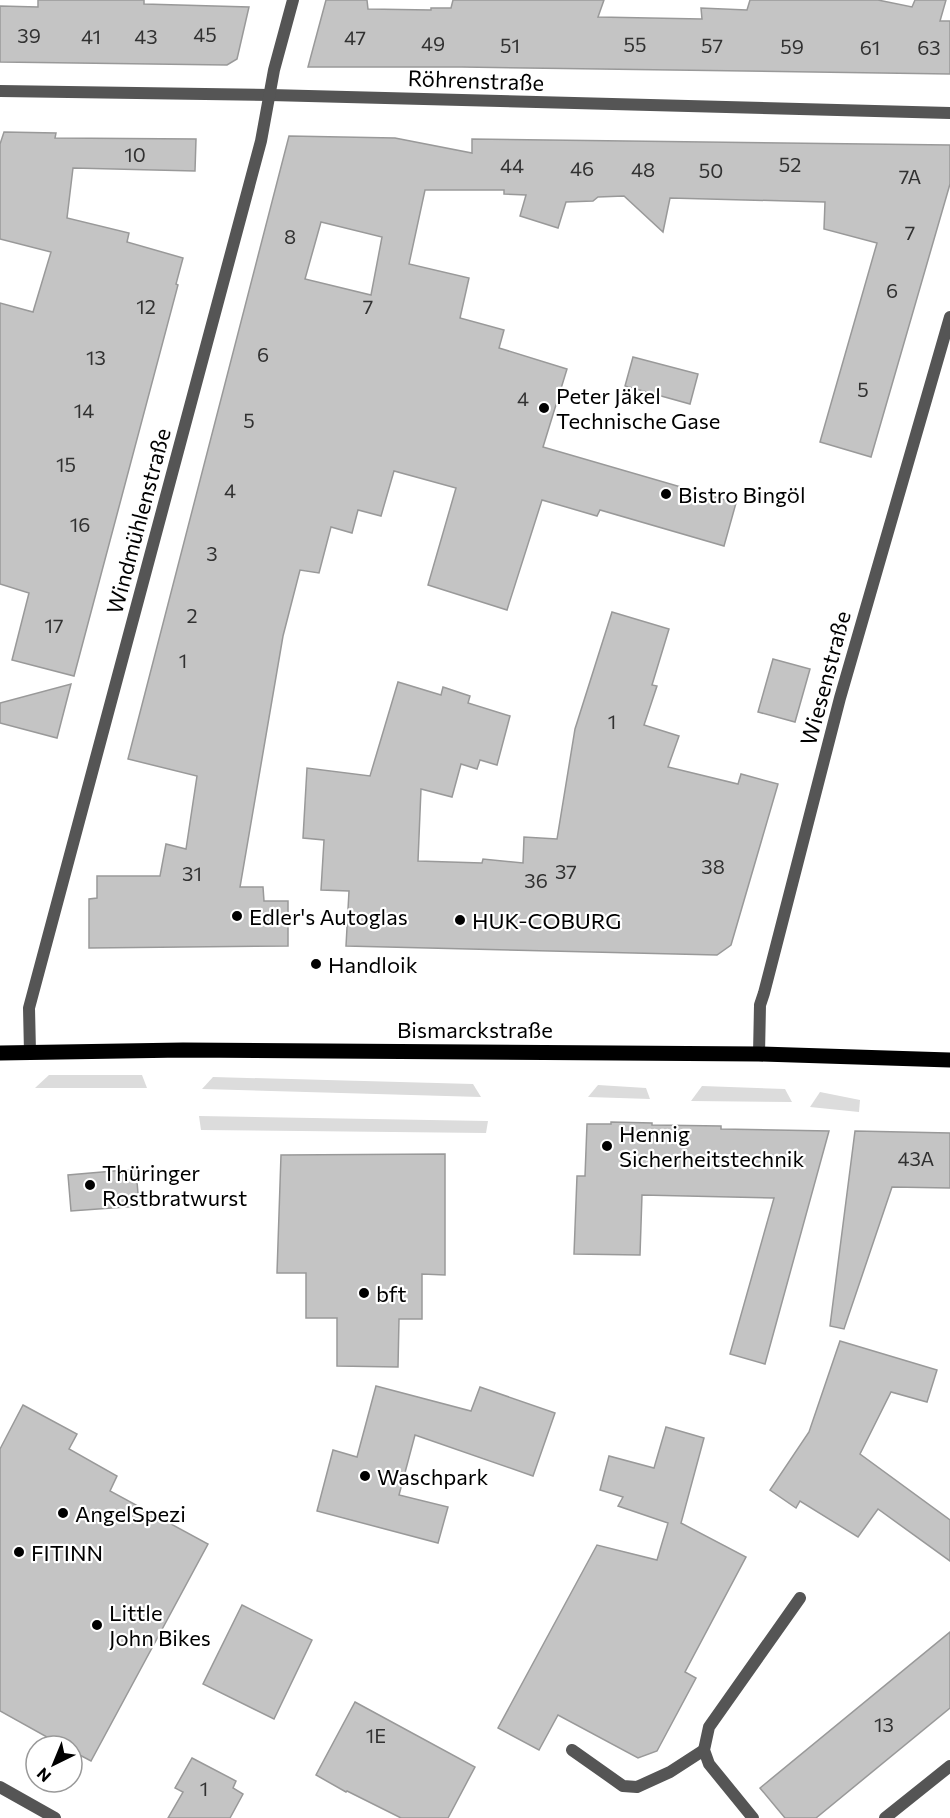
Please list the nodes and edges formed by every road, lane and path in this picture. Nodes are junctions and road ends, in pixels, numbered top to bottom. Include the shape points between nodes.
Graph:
1 (293, 0) edge
2 (0, 91) edge
3 (270, 95) junction
4 (950, 113) edge
5 (950, 317) edge
6 (30, 1052) junction
7 (0, 1053) edge
8 (759, 1054) junction
9 (950, 1060) edge
10 (800, 1598) dead end
11 (704, 1749) junction
12 (572, 1750) dead end
13 (950, 1766) edge
14 (0, 1787) edge
15 (55, 1818) edge
16 (753, 1818) edge
17 (885, 1818) edge

1 - 3 street, Windmühlenstraße
2 - 3 street, Röhrenstraße
3 - 4 street, Röhrenstraße
3 - 6 street, Windmühlenstraße via 29,1008
5 - 8 street, Wiesenstraße via 840,698 760,1005
6 - 7 main road, Bismarckstraße
6 - 8 main road, Bismarckstraße
8 - 9 main road, Bismarckstraße
10 - 11 street via 710,1727
11 - 12 street via 670,1772 637,1787 623,1786
11 - 16 street via 709,1764
13 - 17 street
14 - 15 street

